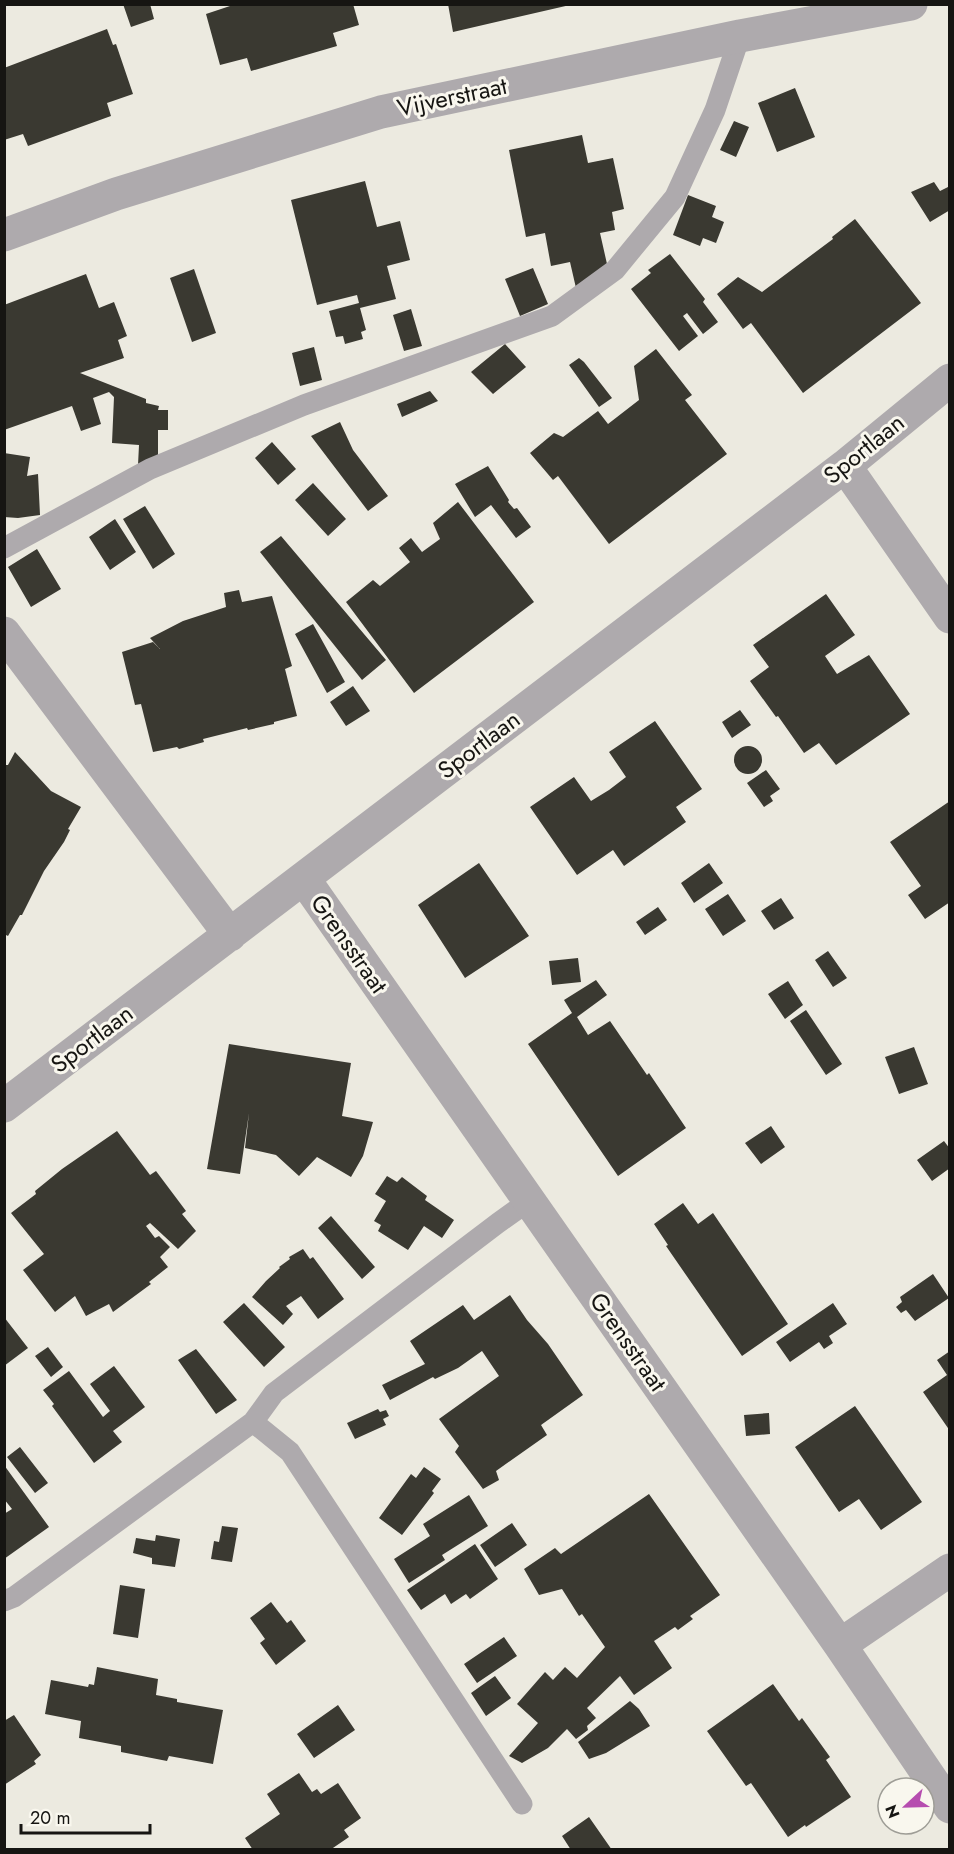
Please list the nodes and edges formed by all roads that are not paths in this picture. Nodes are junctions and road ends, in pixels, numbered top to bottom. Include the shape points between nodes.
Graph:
1 (911, 4) edge
2 (740, 36) junction
3 (4, 235) edge
4 (950, 380) edge
5 (845, 466) junction
6 (4, 548) edge
7 (950, 617) edge
8 (4, 633) edge
9 (304, 879) junction
10 (230, 935) junction
11 (4, 1106) edge
12 (529, 1201) junction
13 (253, 1422) junction
14 (950, 1570) edge
15 (4, 1601) edge
16 (840, 1645) junction
17 (522, 1804) dead end
18 (950, 1807) edge

1 - 2 street, Vijverstraat
2 - 3 street, Vijverstraat via 381,112 116,194
2 - 6 lane via 715,110 675,198 615,270 552,316 304,405 150,469
4 - 5 street, Sportlaan
5 - 7 street
5 - 9 street, Sportlaan
8 - 10 street
9 - 10 street, Sportlaan
9 - 12 street, Grensstraat
10 - 11 street, Sportlaan
12 - 13 lane via 274,1393
12 - 16 street, Grensstraat
13 - 15 lane
13 - 17 lane via 290,1452
14 - 16 street
16 - 18 street, Grensstraat

